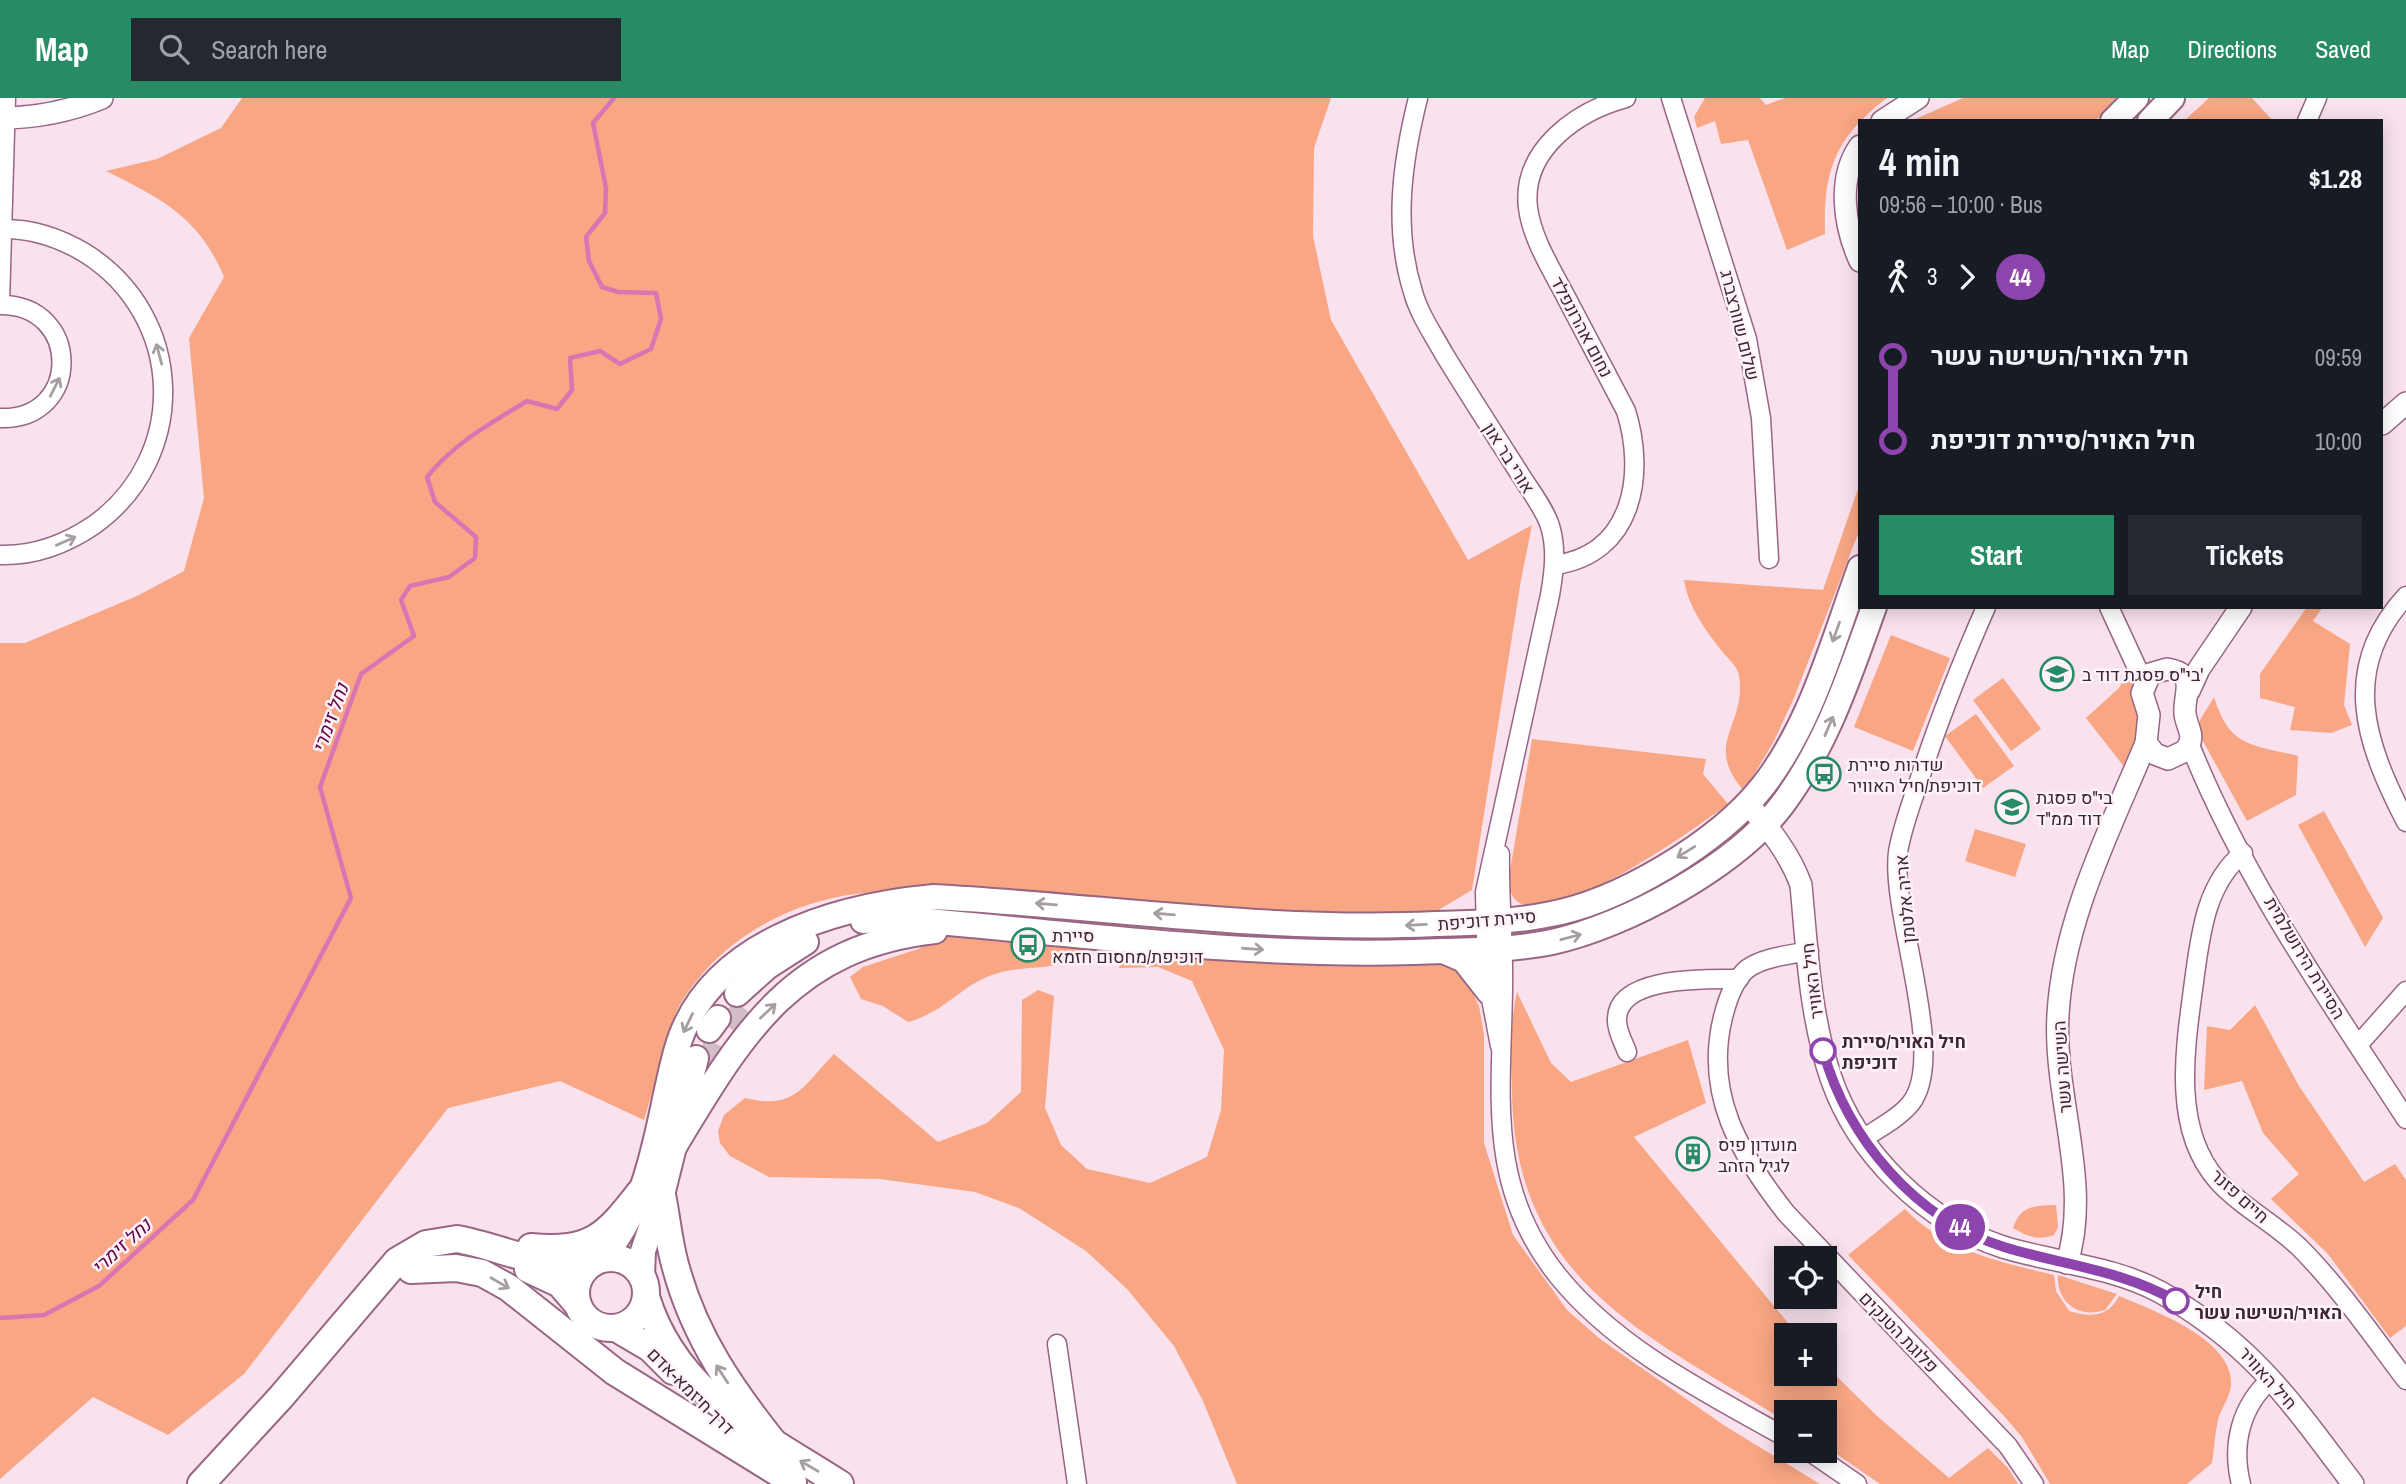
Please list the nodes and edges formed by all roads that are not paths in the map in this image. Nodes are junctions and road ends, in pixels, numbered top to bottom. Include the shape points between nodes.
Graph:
1 (102, 98) edge
2 (1418, 98) edge
3 (1626, 98) edge
4 (1671, 98) edge
5 (1918, 98) edge
6 (2136, 98) edge
7 (2172, 98) edge
8 (2317, 98) edge
9 (4, 111) edge
10 (1885, 119) edge
11 (2115, 119) edge
12 (2152, 119) edge
13 (2307, 119) edge
14 (1858, 150) edge
15 (2, 229) edge
16 (1858, 255) edge
17 (0, 304) edge
18 (2406, 403) edge
19 (0, 418) edge
20 (2383, 423) edge
21 (0, 555) edge
22 (1769, 559) dead end
23 (1555, 565) junction
24 (1858, 573) edge
25 (2406, 596) edge
26 (1873, 609) edge
27 (1985, 609) edge
28 (2240, 609) edge
29 (2113, 615) edge
30 (2209, 655) junction
31 (2168, 669) junction
32 (2144, 683) junction
33 (2189, 691) junction
34 (2168, 751) junction
35 (1743, 806) junction
36 (2406, 822) edge
37 (1761, 827) junction
38 (2243, 853) junction
39 (1493, 921) junction
40 (980, 926) junction
41 (1494, 947) junction
42 (1442, 951) junction
43 (1808, 951) junction
44 (1739, 979) junction
45 (2406, 991) edge
46 (1489, 992) junction
47 (743, 999) tunnel mouth
48 (2358, 1045) junction
49 (1500, 1046) junction
50 (1627, 1052) dead end
51 (700, 1061) tunnel mouth
52 (2406, 1119) edge
53 (1864, 1138) junction
54 (677, 1139) junction
55 (651, 1194) junction
56 (477, 1243) junction
57 (597, 1261) junction
58 (2067, 1263) junction
59 (411, 1270) junction
60 (644, 1286) junction
61 (578, 1305) junction
62 (616, 1328) junction
63 (1057, 1344) dead end
64 (2272, 1379) junction
65 (2406, 1380) edge
66 (1774, 1430) edge
67 (778, 1448) junction
68 (1826, 1463) edge
69 (795, 1483) edge
70 (201, 1484) edge
71 (223, 1484) edge
72 (840, 1484) edge
73 (1077, 1484) edge
74 (1857, 1484) edge
75 (2034, 1484) edge
76 (2241, 1484) edge
77 (2353, 1484) edge

1 - 9 street via 48,115
2 - 23 street, אורי בר און via 1406,148 1401,200 1405,264 1413,295 1452,368 1549,524
3 - 23 street, נחום אהרונפלד via 1591,110 1553,139 1537,162 1528,192 1528,210 1546,258 1626,411 1636,461 1628,509 1616,529 1600,547
4 - 22 street, שלום שוורצברג via 1747,340 1760,418
5 - 10 street
6 - 11 main road
7 - 12 main road
8 - 13 street
9 - 15 street
14 - 16 street via 1851,162 1846,196
15 - 17 street
21 -> 15 street via 51,548 78,536 113,511 136,484 153,451 163,414 160,360 152,329 131,292 105,265 70,244 34,232
19 -> 17 street via 29,414 41,406 57,386 62,363 52,329 37,314
18 - 20 street
23 - 39 street, אורי בר און via 1500,830
24 -> 35 main road, סיירת דוכיפת via 1793,742
25 - 36 street via 2376,636 2365,675 2364,703 2373,748
37 -> 26 main road, סיירת דוכיפת via 1781,807 1817,753
27 - 53 street, אריה אלטמן via 1931,742 1898,853 1919,1017 1923,1065 1919,1087 1901,1113
28 - 30 street
29 - 31 street via 2141,653
29 - 32 street
30 - 31 street via 2196,664
30 - 33 street
31 - 32 street via 2153,672
31 - 33 street via 2183,677
32 - 34 street via 2142,697
33 - 34 street via 2185,712 2192,734
34 - 38 street, הסיירת הירושלמית via 2211,792
34 - 58 street, השישה עשר via 2140,772 2124,796 2090,879 2062,979 2058,1055 2077,1221
35 - 37 street, חיל האוויר
35 -> 39 main road, סיירת דוכיפת via 1701,843 1618,890 1578,908
41 -> 37 main road, סיירת דוכיפת via 1550,942 1592,931 1670,894 1717,864
37 - 43 street, חיל האוויר via 1803,909
38 - 48 street, הסיירת הירושלמית
38 - 65 street, חיים פזנר via 2221,879 2200,940 2185,1080 2192,1133 2200,1156 2216,1179 2311,1260
39 - 41 street, אורי בר און
39 -> 55 main road, סיירת דוכיפת via 1364,928 934,897 871,905 806,924 718,978 685,1025
40 -> 42 main road, סיירת דוכיפת via 1295,952
40 - 47 main road, סיירת דוכיפת via 948,922 898,927 844,940
54 -> 40 main road via 740,1040 763,1014 814,972 865,944
41 - 42 main road, סיירת דוכיפת
41 - 46 street
41 - 49 street
42 - 46 main road via 1464,960
43 - 44 street via 1759,964
43 - 53 street, חיל האוויר via 1819,1036 1831,1078 1841,1104
44 - 50 street via 1689,979 1644,988 1628,998 1617,1021
44 - 75 street, פלוגת הטנקים via 1727,1001 1716,1073 1732,1128 1749,1160 1786,1213 2008,1446
45 - 48 street
46 - 49 street
48 - 52 street, הסיירת הירושלמית
49 - 66 street via 1500,1128 1508,1177 1530,1230 1559,1277 1645,1354
51 - 54 main road
53 - 58 street, חיל האוויר via 1900,1183 1950,1222 2003,1247
54 - 55 main road
55 - 56 main road via 606,1233 570,1248
55 - 57 main road
55 - 60 main road via 643,1251
67 -> 55 main road via 738,1398 700,1336
56 - 57 main road via 550,1264 573,1267
56 - 70 main road via 441,1239 397,1261
57 - 60 main road via 628,1263
57 - 61 main road via 578,1281
58 - 64 street, חיל האוויר via 2161,1293 2236,1342
59 - 61 main road via 450,1253 498,1259 560,1284
59 -> 69 main road via 456,1268 482,1273 615,1372
59 - 71 main road via 395,1282
60 - 62 main road via 637,1318
60 - 67 main road, דרך חיזמא-אדם via 666,1343 701,1386 720,1406
61 - 62 main road via 593,1324
62 - 69 main road, דרך חיזמא-אדם via 650,1348 701,1406
63 - 73 street
64 - 76 street via 2244,1413 2239,1435
64 - 77 street, חיל האוויר
72 -> 67 main road, דרך חיזמא-אדם
68 - 74 street

